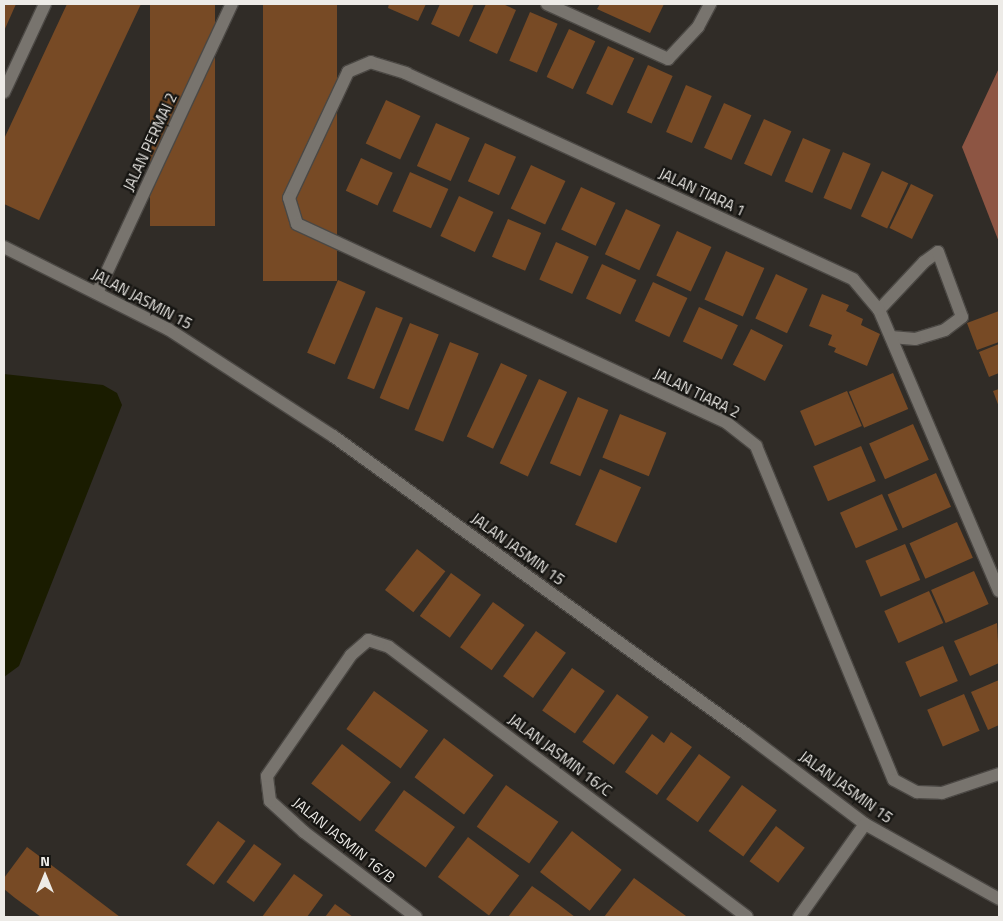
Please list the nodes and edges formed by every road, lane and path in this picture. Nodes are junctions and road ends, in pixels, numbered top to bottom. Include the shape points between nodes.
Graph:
1 (45, 4) edge
2 (232, 4) edge
3 (547, 4) edge
4 (710, 4) edge
5 (4, 92) edge
6 (289, 198) joint
7 (4, 247) edge
8 (97, 293) junction
9 (879, 310) junction
10 (891, 337) junction
11 (999, 591) edge
12 (351, 655) joint
13 (999, 774) edge
14 (865, 824) junction
15 (999, 899) edge
16 (416, 917) edge
17 (747, 917) edge
18 (799, 917) edge

1 - 5 street
2 - 8 street, JALAN PERMAI 2
3 - 4 street via 668,59 698,27
6 - 9 street, JALAN TIARA 1 via 348,72 371,62 406,73 852,279
6 - 13 street, JALAN TIARA 2 via 298,224 314,234 727,423 756,446 894,780 917,792 942,793
7 - 8 street, JALAN JASMIN 15
8 - 14 street, JALAN JASMIN 15 via 168,328 333,436 746,734
9 - 10 street, JALAN TIARA 1
9 - 10 street via 924,262 938,252 962,317 945,330 915,339
10 - 11 street, JALAN TIARA 1
12 - 16 street, JALAN JASMIN 16/B via 267,776 270,801 304,832
12 - 17 street, JALAN JASMIN 16/C via 368,640 389,647
14 - 15 street, JALAN JASMIN 15
14 - 18 street

